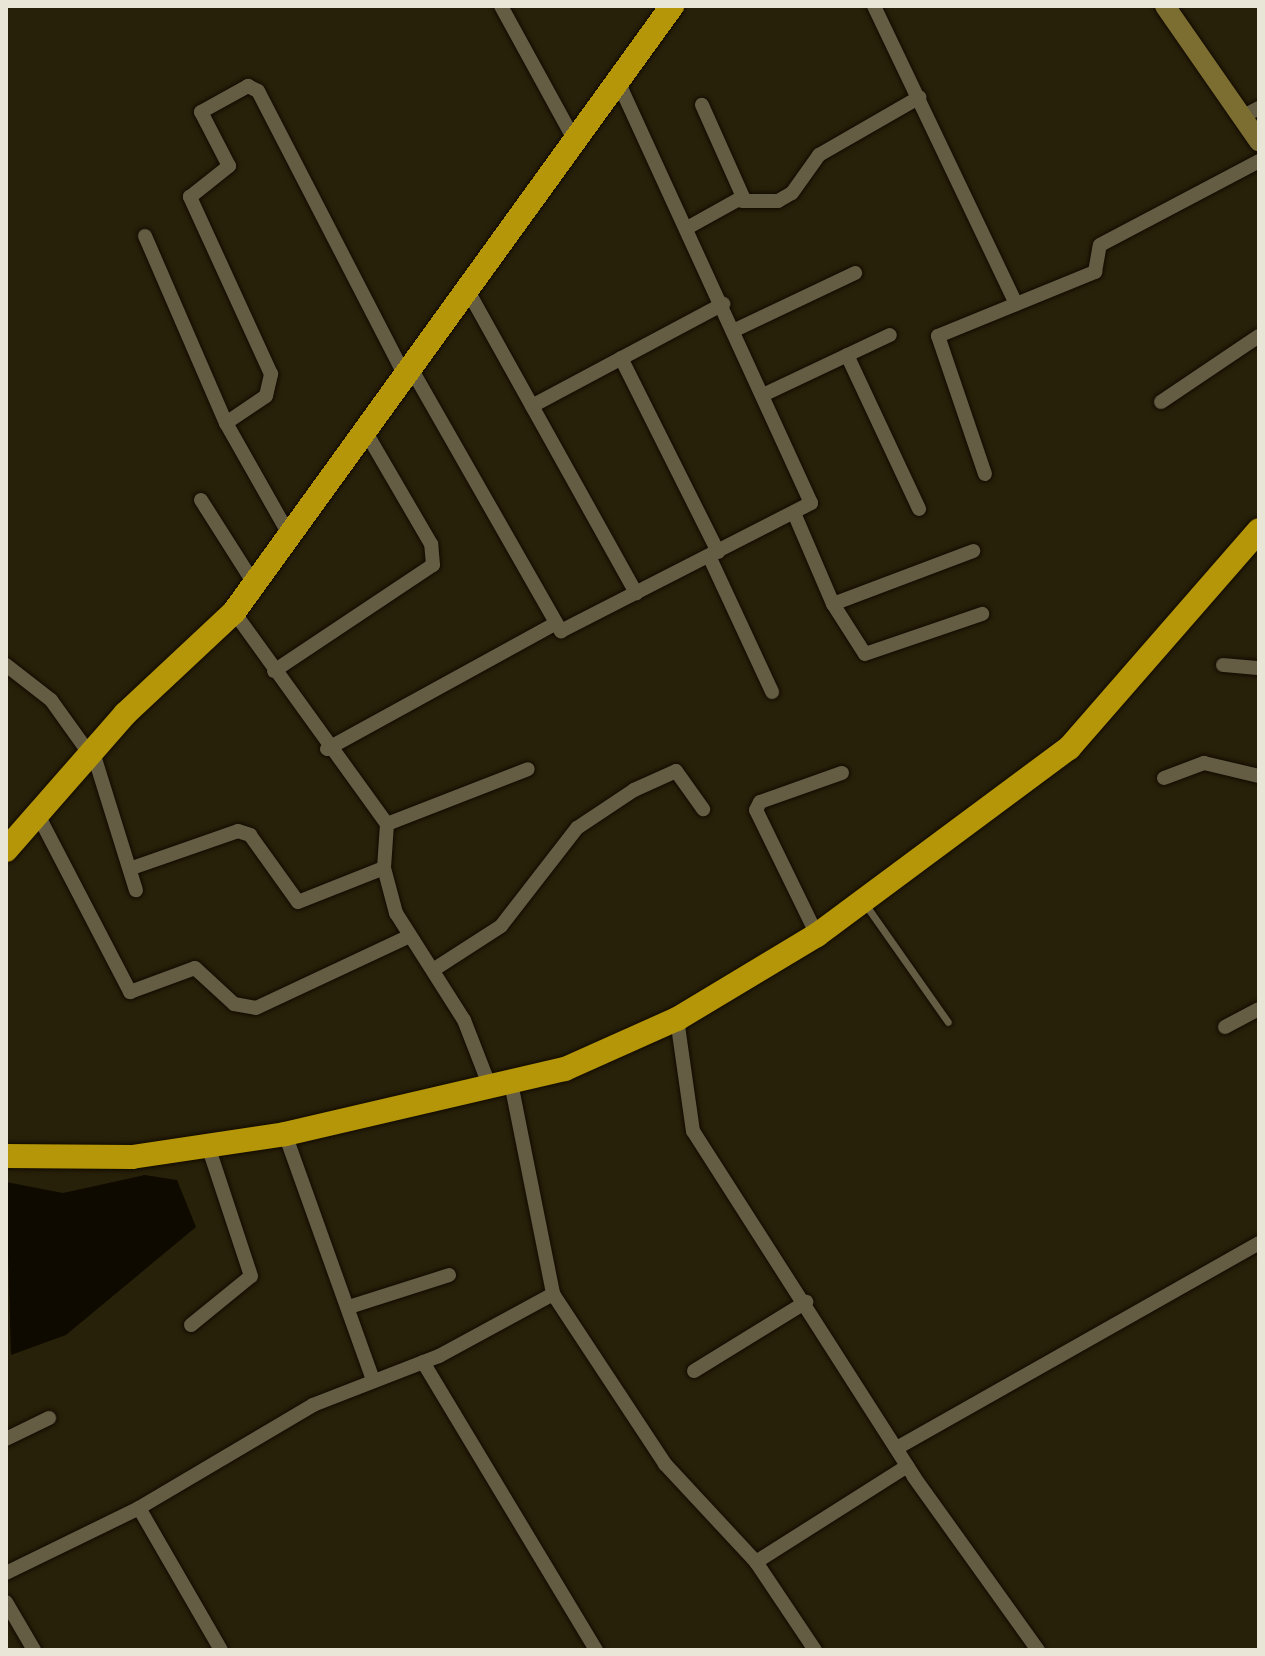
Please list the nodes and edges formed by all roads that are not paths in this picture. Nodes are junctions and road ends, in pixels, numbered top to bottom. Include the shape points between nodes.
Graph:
1 (501, 6) edge
2 (672, 6) edge
3 (874, 6) edge
4 (1165, 6) edge
5 (618, 82) junction
6 (920, 97) junction
7 (702, 105) dead end
8 (1250, 112) edge
9 (575, 141) junction
10 (1259, 141) edge
11 (1259, 161) edge
12 (742, 201) junction
13 (687, 228) junction
14 (145, 236) dead end
15 (855, 273) dead end
16 (468, 291) junction
17 (723, 304) junction
18 (1016, 304) junction
19 (735, 330) junction
20 (890, 335) dead end
21 (1259, 336) edge
22 (847, 355) junction
23 (621, 358) junction
24 (409, 374) junction
25 (765, 394) junction
26 (1161, 402) dead end
27 (532, 406) junction
28 (226, 423) junction
29 (367, 434) junction
30 (985, 474) dead end
31 (201, 500) dead end
32 (919, 509) dead end
33 (794, 513) junction
34 (1259, 530) edge
35 (291, 538) junction
36 (973, 551) dead end
37 (713, 554) junction
38 (255, 585) junction
39 (636, 593) junction
40 (833, 604) junction
41 (234, 612) junction
42 (982, 614) dead end
43 (556, 623) junction
44 (6, 665) edge
45 (1223, 665) dead end
46 (1259, 668) edge
47 (274, 671) junction
48 (772, 692) dead end
49 (327, 749) junction
50 (90, 751) junction
51 (528, 769) dead end
52 (842, 773) dead end
53 (1259, 776) edge
54 (1164, 778) dead end
55 (703, 809) dead end
56 (37, 813) junction
57 (387, 824) junction
58 (6, 850) edge
59 (132, 868) junction
60 (384, 868) junction
61 (136, 890) dead end
62 (864, 902) junction
63 (817, 935) junction
64 (410, 936) junction
65 (433, 970) junction
66 (1259, 1009) edge
67 (677, 1019) junction
68 (948, 1022) dead end
69 (1225, 1027) dead end
70 (500, 1085) junction
71 (285, 1134) junction
72 (209, 1149) junction
73 (6, 1156) edge
74 (1259, 1243) edge
75 (449, 1275) dead end
76 (553, 1294) junction
77 (806, 1302) junction
78 (349, 1307) junction
79 (191, 1325) dead end
80 (423, 1362) junction
81 (694, 1371) dead end
82 (373, 1380) junction
83 (49, 1418) dead end
84 (6, 1439) edge
85 (897, 1448) junction
86 (907, 1466) junction
87 (139, 1508) junction
88 (756, 1562) junction
89 (6, 1573) edge
90 (6, 1602) edge
91 (33, 1650) edge
92 (221, 1650) edge
93 (596, 1650) edge
94 (815, 1650) edge
95 (1038, 1650) edge

1 - 9 street
2 - 5 highway
3 - 6 street
4 - 8 street
5 - 9 highway
5 - 13 street
6 - 12 street via 819,155 785,197
6 - 18 street
7 - 12 street
8 - 10 street
9 - 16 highway
11 - 18 street via 1100,245 1095,272
12 - 13 street
13 - 17 street
14 - 28 street
15 - 19 street
16 - 24 highway
16 - 27 street
17 - 19 street
17 - 23 street
18 - 30 street via 944,331 937,342
19 - 25 street
20 - 22 street
21 - 26 street
22 - 25 street
22 - 32 street
23 - 27 street
23 - 37 street
24 - 28 street via 258,91 248,86 201,112 229,166 190,197 271,374 266,396
24 - 29 highway
24 - 43 street
25 - 33 street via 811,491 811,503
27 - 39 street
28 - 35 street
29 - 35 highway
29 - 47 street via 431,544 433,565
31 - 38 street
33 - 37 street
33 - 40 street
34 - 62 highway via 1069,748
35 - 38 highway
36 - 40 street
37 - 39 street
37 - 48 street
38 - 41 highway
39 - 43 street via 568,630
40 - 42 street via 865,654
41 - 47 street
41 - 50 highway
43 - 49 street
44 - 50 street via 51,700
45 - 46 street
47 - 49 street
49 - 57 street
50 - 56 highway
50 - 59 street
51 - 57 street
52 - 63 street via 760,802 756,810
53 - 54 street via 1204,763
55 - 65 street via 676,771 634,790 577,828 501,926
56 - 58 highway
56 - 64 street via 130,992 195,968 234,1004 256,1008
57 - 60 street
59 - 60 street via 238,831 250,835 298,902
59 - 61 street
60 - 64 street
62 - 63 highway
62 - 68 lane
63 - 67 highway
64 - 65 street
65 - 70 street
66 - 69 street
67 - 70 highway via 589,1059
67 - 77 street via 693,1131
70 - 71 highway
70 - 76 street
71 - 72 highway
71 - 78 street
72 - 73 highway
72 - 79 street via 251,1276
74 - 85 street
75 - 78 street
76 - 80 street
76 - 88 street via 688,1495
77 - 81 street
77 - 85 street
78 - 82 street
80 - 82 street
80 - 93 street
82 - 87 street via 313,1405
83 - 84 street
85 - 86 street
86 - 88 street
86 - 95 street
87 - 89 street
87 - 92 street
88 - 94 street
90 - 91 street

